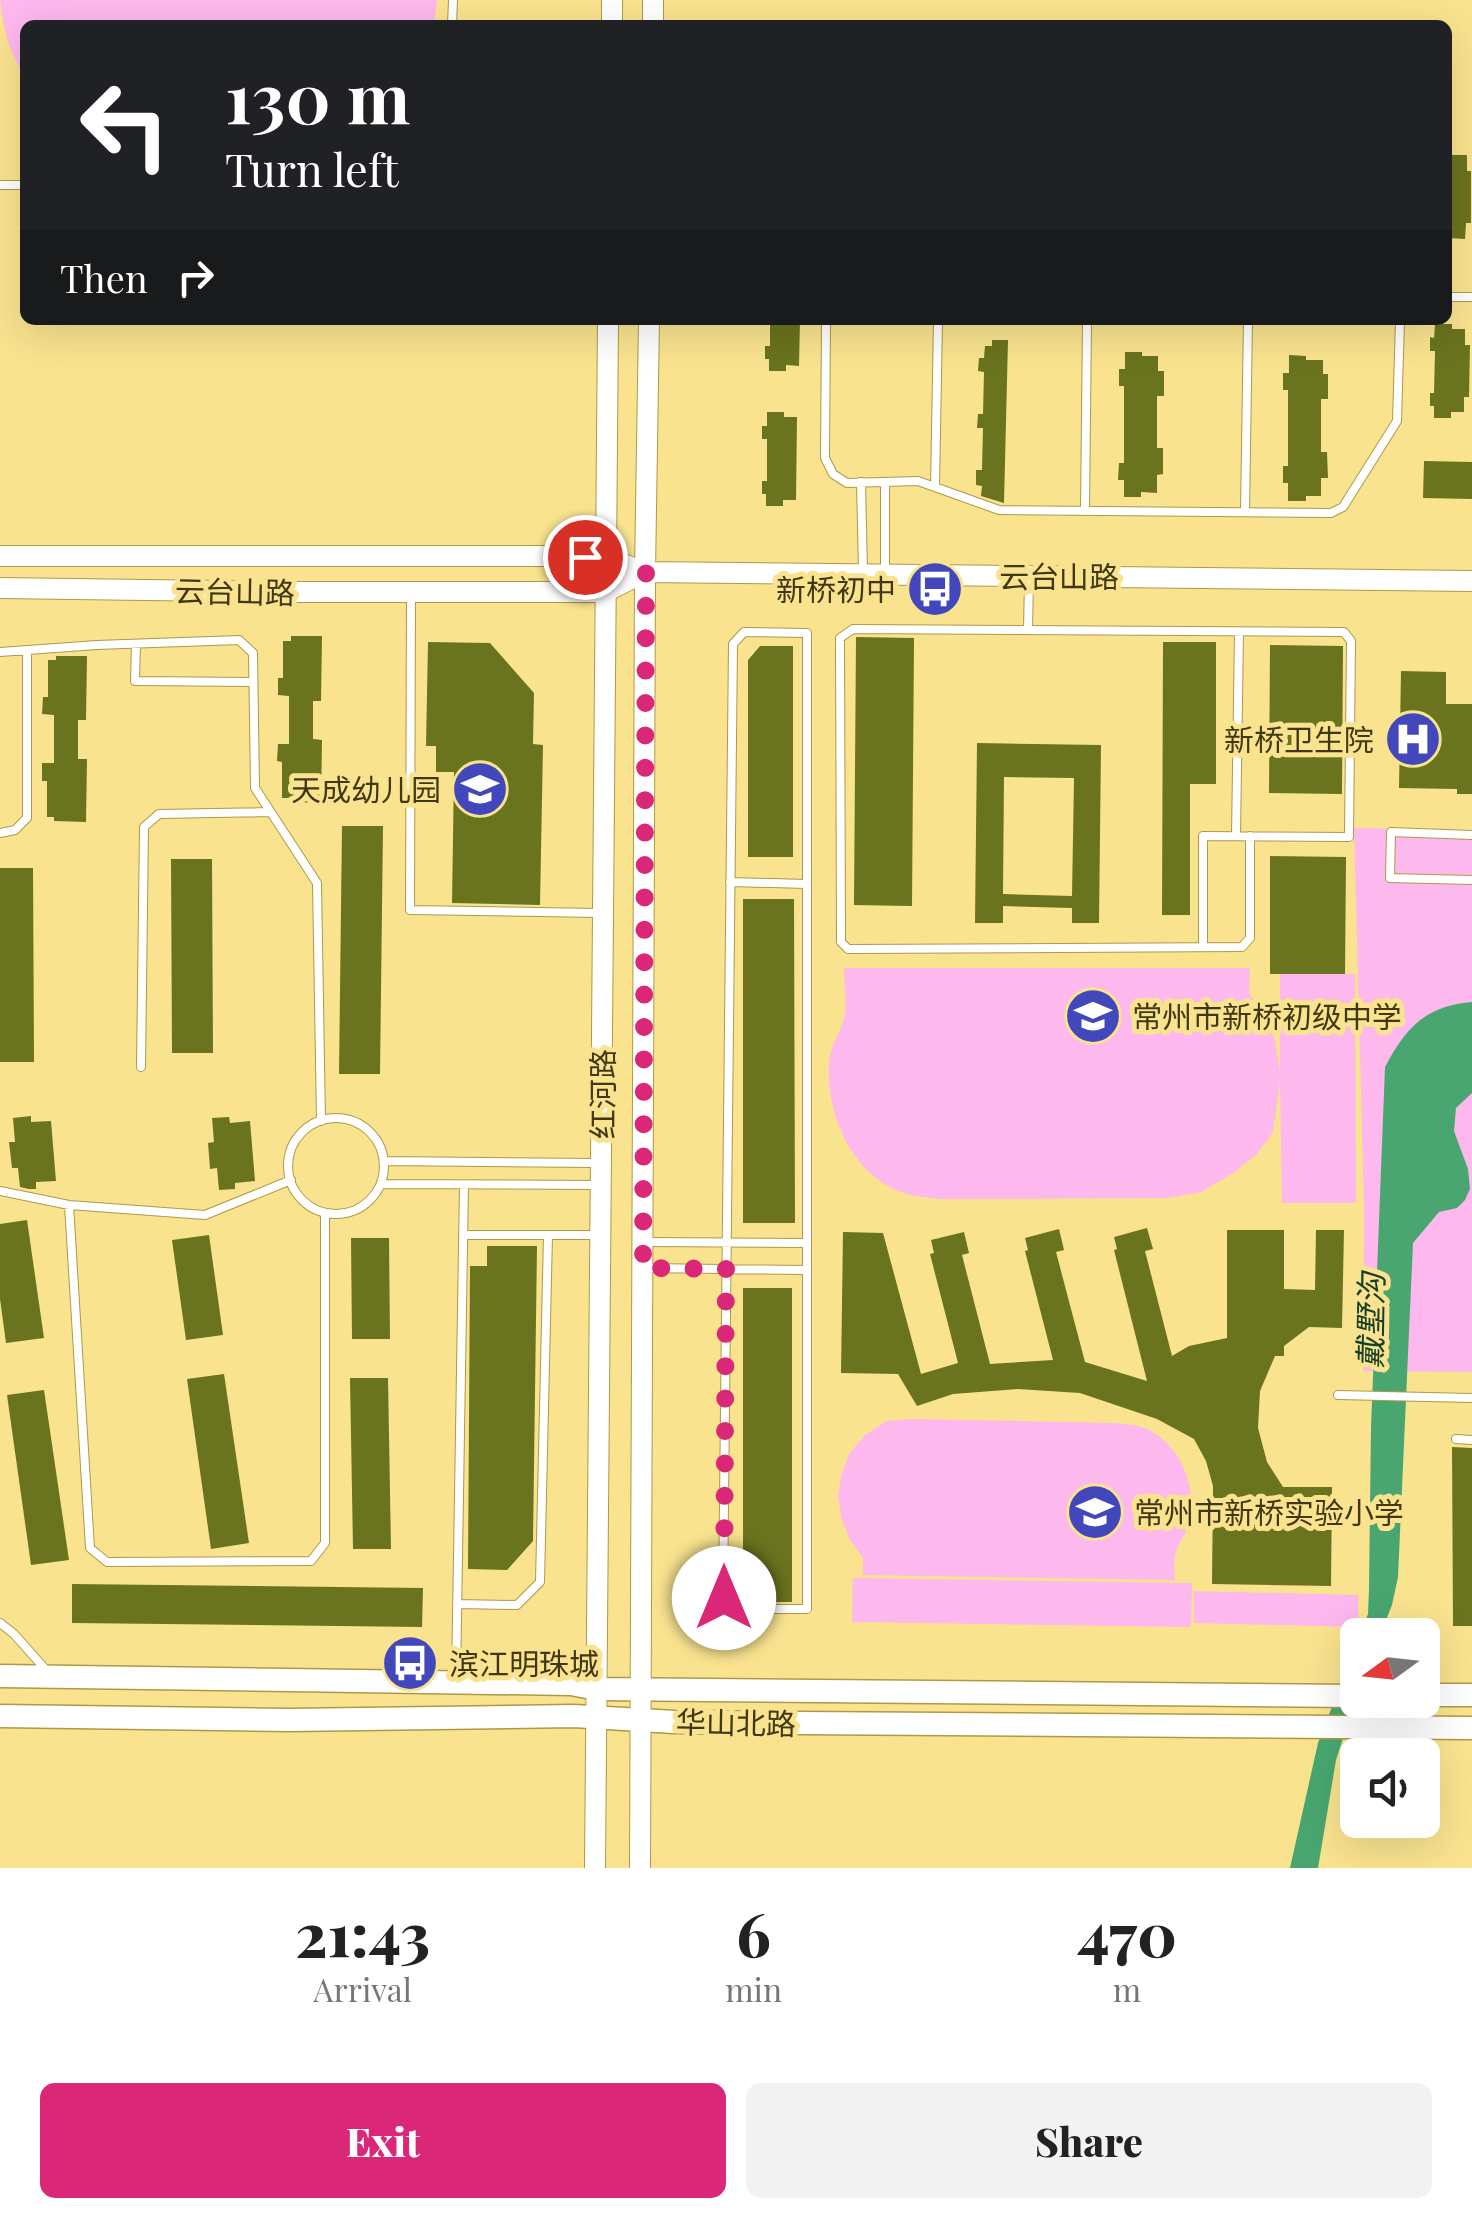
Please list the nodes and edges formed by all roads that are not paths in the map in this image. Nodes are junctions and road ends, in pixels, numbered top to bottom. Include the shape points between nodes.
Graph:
1 (608, 325) edge
2 (649, 325) edge
3 (826, 325) edge
4 (938, 325) edge
5 (1087, 325) edge
6 (1248, 325) edge
7 (1400, 325) edge
8 (861, 482) junction
9 (884, 482) junction
10 (935, 488) junction
11 (1085, 511) junction
12 (1245, 512) junction
13 (0, 556) edge
14 (606, 558) junction
15 (646, 572) junction
16 (863, 574) junction
17 (885, 574) junction
18 (1030, 576) junction
19 (1472, 581) edge
20 (0, 588) edge
21 (411, 592) junction
22 (606, 592) junction
23 (1028, 630) junction
24 (1239, 632) junction
25 (136, 644) junction
26 (27, 650) junction
27 (0, 652) edge
28 (253, 682) junction
29 (270, 812) junction
30 (0, 833) edge
31 (1236, 836) junction
32 (1250, 836) junction
33 (1472, 836) edge
34 (1472, 880) edge
35 (730, 882) junction
36 (807, 884) junction
37 (603, 914) junction
38 (1203, 947) junction
39 (141, 1067) dead end
40 (321, 1121) junction
41 (384, 1161) junction
42 (601, 1163) junction
43 (290, 1180) junction
44 (381, 1184) junction
45 (464, 1185) junction
46 (601, 1186) junction
47 (0, 1191) edge
48 (69, 1205) junction
49 (325, 1213) junction
50 (463, 1235) junction
51 (548, 1235) junction
52 (601, 1235) junction
53 (644, 1242) junction
54 (727, 1242) junction
55 (807, 1243) junction
56 (643, 1268) junction
57 (726, 1269) junction
58 (806, 1270) junction
59 (1338, 1395) dead end
60 (1472, 1398) edge
61 (1456, 1440) dead end
62 (1472, 1440) edge
63 (458, 1604) junction
64 (0, 1623) edge
65 (0, 1676) edge
66 (53, 1677) junction
67 (456, 1682) junction
68 (597, 1688) junction
69 (642, 1689) junction
70 (1440, 1695) edge
71 (1472, 1695) edge
72 (1340, 1696) edge
73 (0, 1716) edge
74 (597, 1717) junction
75 (642, 1720) junction
76 (1472, 1728) edge
77 (595, 1868) edge
78 (640, 1868) edge

1 - 14 street, 红河路
2 - 15 street, 红河路
3 - 8 lane via 826,458 833,474
4 - 10 lane
5 - 11 lane
6 - 12 lane
7 - 12 lane via 1398,421 1342,507 1331,513
8 - 9 lane
8 - 16 lane
9 - 10 lane
9 - 17 lane
10 - 11 lane via 999,510
11 - 12 lane
13 - 14 street, 云台山路
14 - 15 street, 云台山路
14 - 22 street, 红河路
15 - 16 street, 云台山路
15 - 22 street, 云台山路
15 - 53 street, 红河路
16 - 17 street, 云台山路
17 - 18 street, 云台山路
18 - 19 street, 云台山路
18 - 23 lane
20 - 21 street, 云台山路
21 - 22 street, 云台山路
21 - 37 lane via 410,910
22 - 37 street, 红河路
23 - 24 lane
23 - 38 lane via 853,629 840,638 840,942 848,949
24 - 31 lane
24 - 32 lane via 1344,632 1351,640 1348,837
25 - 26 lane
25 - 28 lane via 239,640 253,653
25 - 28 lane via 135,681
26 - 27 lane
26 - 30 lane via 27,818
28 - 29 lane via 255,788
29 - 39 lane via 160,814 144,826
29 - 40 lane via 317,884
31 - 32 lane
31 - 38 lane via 1203,836
32 - 38 lane via 1250,938 1242,947
33 - 34 lane via 1390,832 1390,878
35 - 36 lane
35 - 36 lane via 733,644 744,632 807,632
35 - 54 lane
36 - 55 lane
37 - 42 street, 红河路
40 - 41 lane via 340,1118 368,1130
40 - 43 lane via 292,1149
41 - 42 lane
41 - 44 lane
42 - 46 street, 红河路
43 - 48 lane via 205,1215
43 - 49 lane via 298,1195
44 - 45 lane
44 - 49 lane via 358,1210
45 - 46 lane
45 - 50 lane
46 - 52 street, 红河路
47 - 48 lane
48 - 49 lane via 90,1548 107,1562 311,1561 325,1543
50 - 51 lane
50 - 63 lane
51 - 52 lane
51 - 63 lane via 540,1582 518,1605
52 - 68 street, 红河路
53 - 54 lane
53 - 56 street, 红河路
54 - 55 lane
54 - 57 lane
55 - 58 lane
56 - 57 lane
56 - 69 street, 红河路
57 - 58 lane
57 - 58 lane via 724,1598 733,1609 806,1610
59 - 60 lane
61 - 62 lane
63 - 67 lane
64 - 66 lane
65 - 66 main road, 华山北路
66 - 67 main road, 华山北路
67 - 68 main road, 华山北路
68 - 69 main road, 华山北路
68 - 74 street, 红河路
69 - 72 main road, 华山北路
69 - 75 street, 红河路
70 - 71 main road
73 - 74 main road, 华山北路
74 - 75 main road, 华山北路
74 - 77 street, 红河路
75 - 76 main road, 华山北路
75 - 78 street, 红河路

